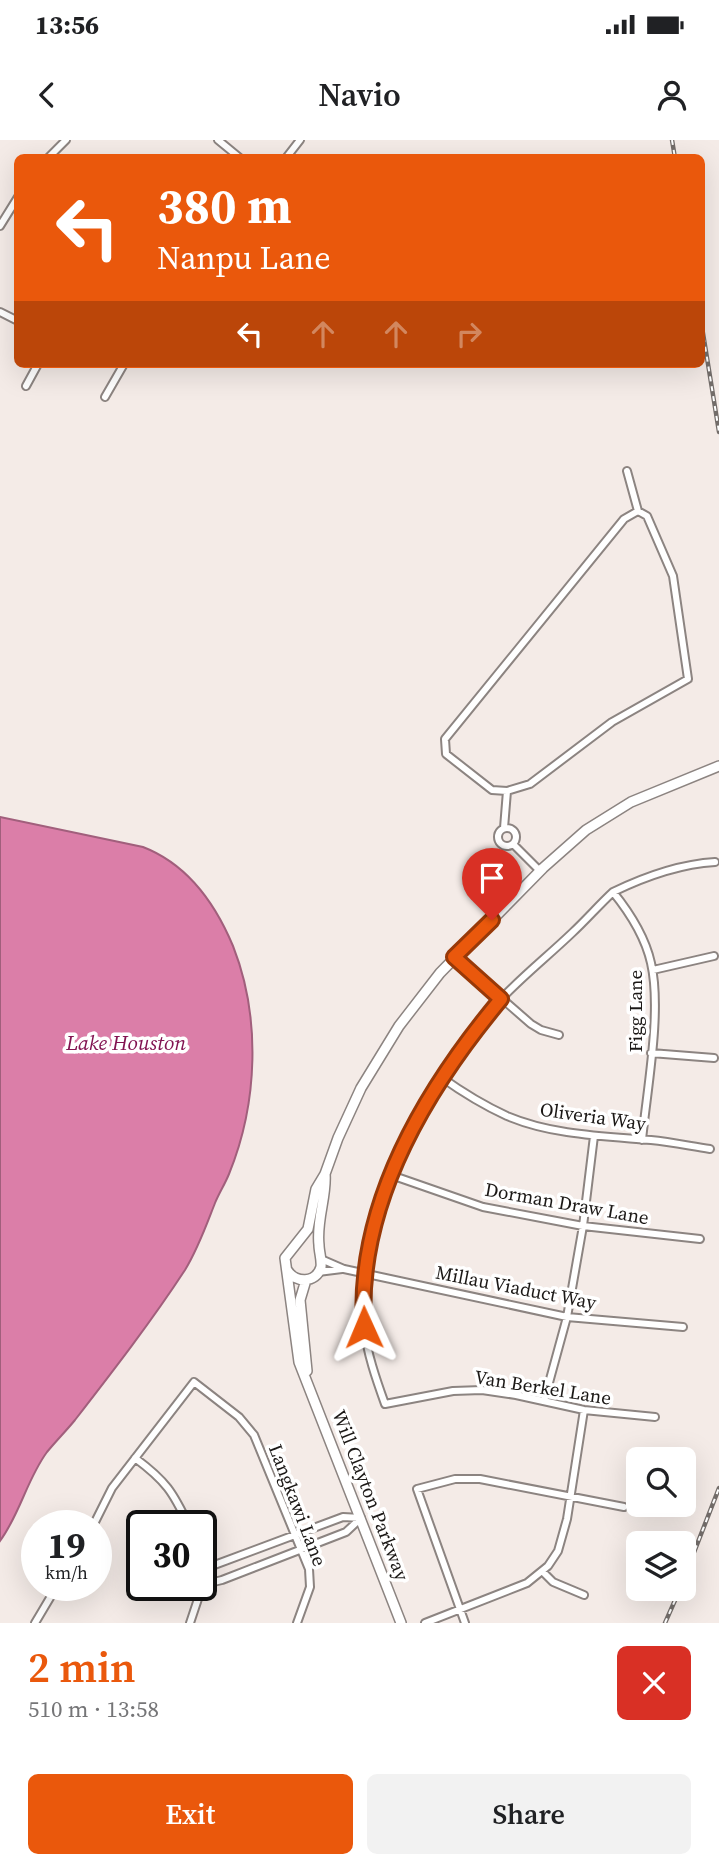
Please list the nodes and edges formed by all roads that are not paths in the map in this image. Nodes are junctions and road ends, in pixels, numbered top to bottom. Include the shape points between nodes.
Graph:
1 (66, 140) edge
2 (218, 140) edge
3 (300, 140) edge
4 (52, 154) edge
5 (235, 154) edge
6 (289, 154) edge
7 (14, 207) edge
8 (0, 226) edge
9 (36, 368) edge
10 (122, 368) edge
11 (26, 386) dead end
12 (105, 397) dead end
13 (627, 471) dead end
14 (638, 511) junction
15 (719, 766) edge
16 (507, 791) junction
17 (505, 828) junction
18 (513, 844) junction
19 (715, 862) dead end
20 (540, 871) junction
21 (613, 892) junction
22 (714, 956) dead end
23 (454, 957) junction
24 (653, 970) junction
25 (501, 999) junction
26 (559, 1035) dead end
27 (651, 1053) junction
28 (714, 1058) dead end
29 (441, 1077) junction
30 (594, 1136) junction
31 (642, 1140) junction
32 (710, 1149) dead end
33 (325, 1174) junction
34 (391, 1175) junction
35 (583, 1226) junction
36 (700, 1239) dead end
37 (295, 1246) junction
38 (321, 1257) junction
39 (286, 1269) junction
40 (344, 1269) junction
41 (318, 1272) junction
42 (365, 1272) junction
43 (306, 1280) junction
44 (566, 1317) junction
45 (683, 1327) dead end
46 (307, 1379) junction
47 (544, 1402) junction
48 (584, 1410) junction
49 (655, 1417) dead end
50 (135, 1458) junction
51 (570, 1496) junction
52 (624, 1507) dead end
53 (101, 1510) edge
54 (182, 1510) edge
55 (361, 1518) junction
56 (295, 1535) junction
57 (302, 1550) junction
58 (217, 1564) edge
59 (543, 1572) junction
60 (217, 1581) edge
61 (584, 1595) dead end
62 (48, 1601) edge
63 (197, 1601) edge
64 (460, 1609) junction
65 (35, 1623) edge
66 (190, 1623) edge
67 (297, 1623) edge
68 (401, 1623) edge
69 (425, 1623) edge
70 (465, 1623) edge

1 - 4 street
2 - 5 street
3 - 6 street
7 - 8 street
9 - 11 street
10 - 12 street
13 - 14 street
14 - 16 street via 624,519 445,739 446,754 492,790
14 - 16 street via 647,516 673,576 688,679 612,722 530,784
15 - 20 street via 608,815
16 - 17 street
17 - 18 street via 514,833
17 - 18 street via 498,834 499,843
18 - 20 street
19 - 21 street via 694,863
20 - 23 street
21 - 24 street, Figg Lane via 636,924
21 - 25 street
22 - 24 street
23 - 25 street
23 - 33 street via 381,1054 349,1112
24 - 27 street, Figg Lane
25 - 26 street via 531,1024
25 - 29 street
27 - 28 street
27 - 31 street, Figg Lane
29 - 30 street, Oliveria Way via 472,1099 509,1116
29 - 34 street
30 - 31 street, Oliveria Way
30 - 35 street
31 - 32 street, Oliveria Way
33 - 37 street via 316,1189 308,1229
33 - 38 street via 319,1220
34 - 35 street, Dorman Draw Lane via 483,1207
34 - 42 street
35 - 36 street, Dorman Draw Lane
35 - 44 street
37 - 38 street via 309,1245
37 - 39 street via 285,1258
38 - 40 street, Millau Viaduct Way
38 - 41 street
39 - 43 street via 293,1277
39 - 46 street, Will Clayton Parkway via 299,1362
40 - 41 street, Millau Viaduct Way
40 - 42 street, Millau Viaduct Way
41 - 43 street
42 - 44 street, Millau Viaduct Way
42 - 47 street, Van Berkel Lane via 364,1327 385,1404 468,1390
43 - 46 street, Will Clayton Parkway via 300,1300
44 - 45 street, Millau Viaduct Way
44 - 47 street
46 - 55 street, Will Clayton Parkway
47 - 48 street, Van Berkel Lane
48 - 49 street, Van Berkel Lane
48 - 51 street
50 - 53 street
50 - 54 street via 160,1477
50 - 56 street, Langkawi Lane via 194,1382 239,1417 254,1435
51 - 52 street
51 - 59 street via 558,1551
51 - 64 street via 480,1479 455,1479 416,1489
55 - 56 street via 343,1517
55 - 57 street via 346,1532
55 - 68 street, Will Clayton Parkway
56 - 57 street, Langkawi Lane
56 - 58 street
57 - 60 street
57 - 67 street, Langkawi Lane via 310,1587
59 - 61 street via 553,1582
59 - 64 street via 527,1583
62 - 65 street
63 - 66 street
64 - 69 street
64 - 70 street

